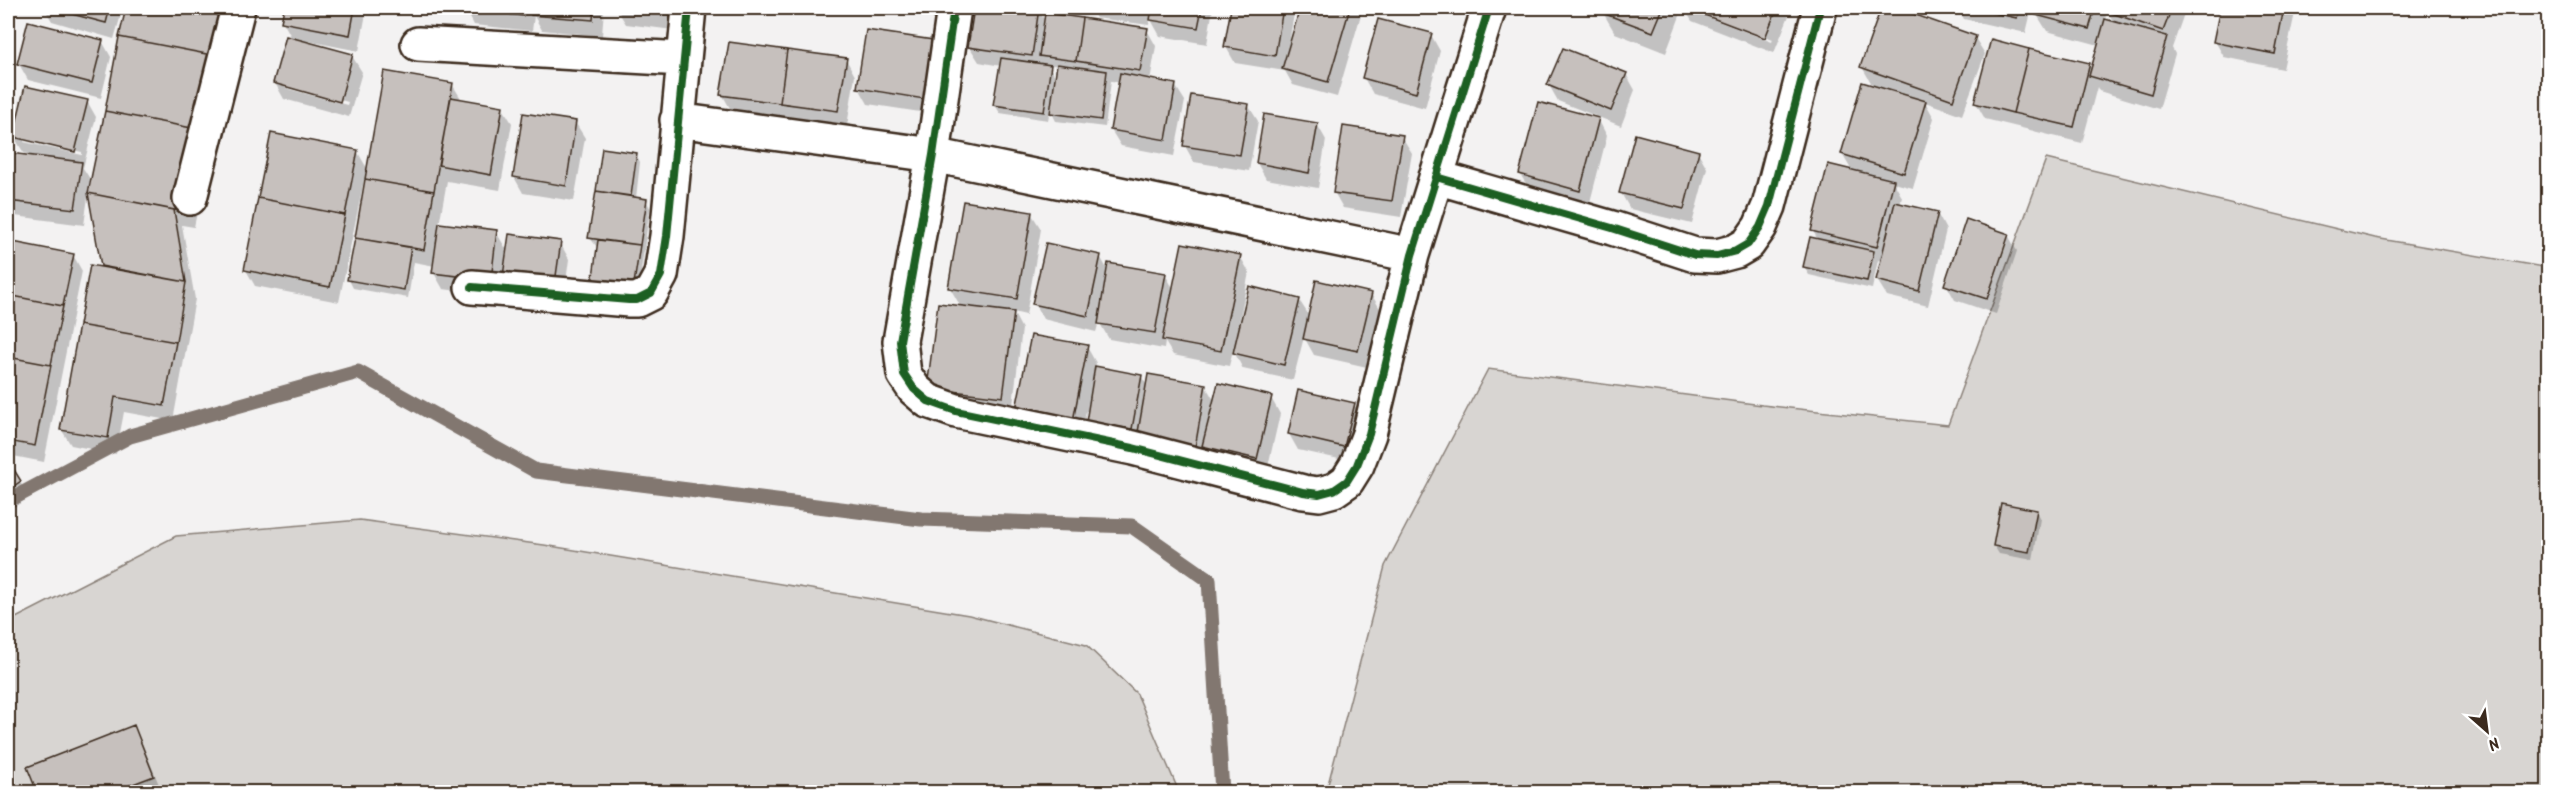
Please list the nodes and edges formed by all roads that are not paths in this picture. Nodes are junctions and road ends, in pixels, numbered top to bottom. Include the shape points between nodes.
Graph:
1 (238, 8) edge
2 (689, 8) edge
3 (954, 8) edge
4 (1489, 8) edge
5 (1820, 8) edge
6 (418, 44) dead end
7 (683, 59) junction
8 (677, 120) junction
9 (933, 155) junction
10 (1436, 177) junction
11 (190, 198) dead end
12 (1412, 255) junction
13 (472, 287) dead end

1 - 11 street
2 - 7 street
3 - 9 street
4 - 10 street
5 - 10 street via 1769,206 1748,244 1736,251 1718,256 1695,255
6 - 7 street
7 - 8 street
8 - 9 street
8 - 13 street via 664,255 661,274 651,293 629,300
9 - 12 street
9 - 12 street via 900,341 904,374 914,389 928,401 956,411 1133,448 1303,492 1319,494 1334,490 1347,481 1357,465 1370,434
10 - 12 street

